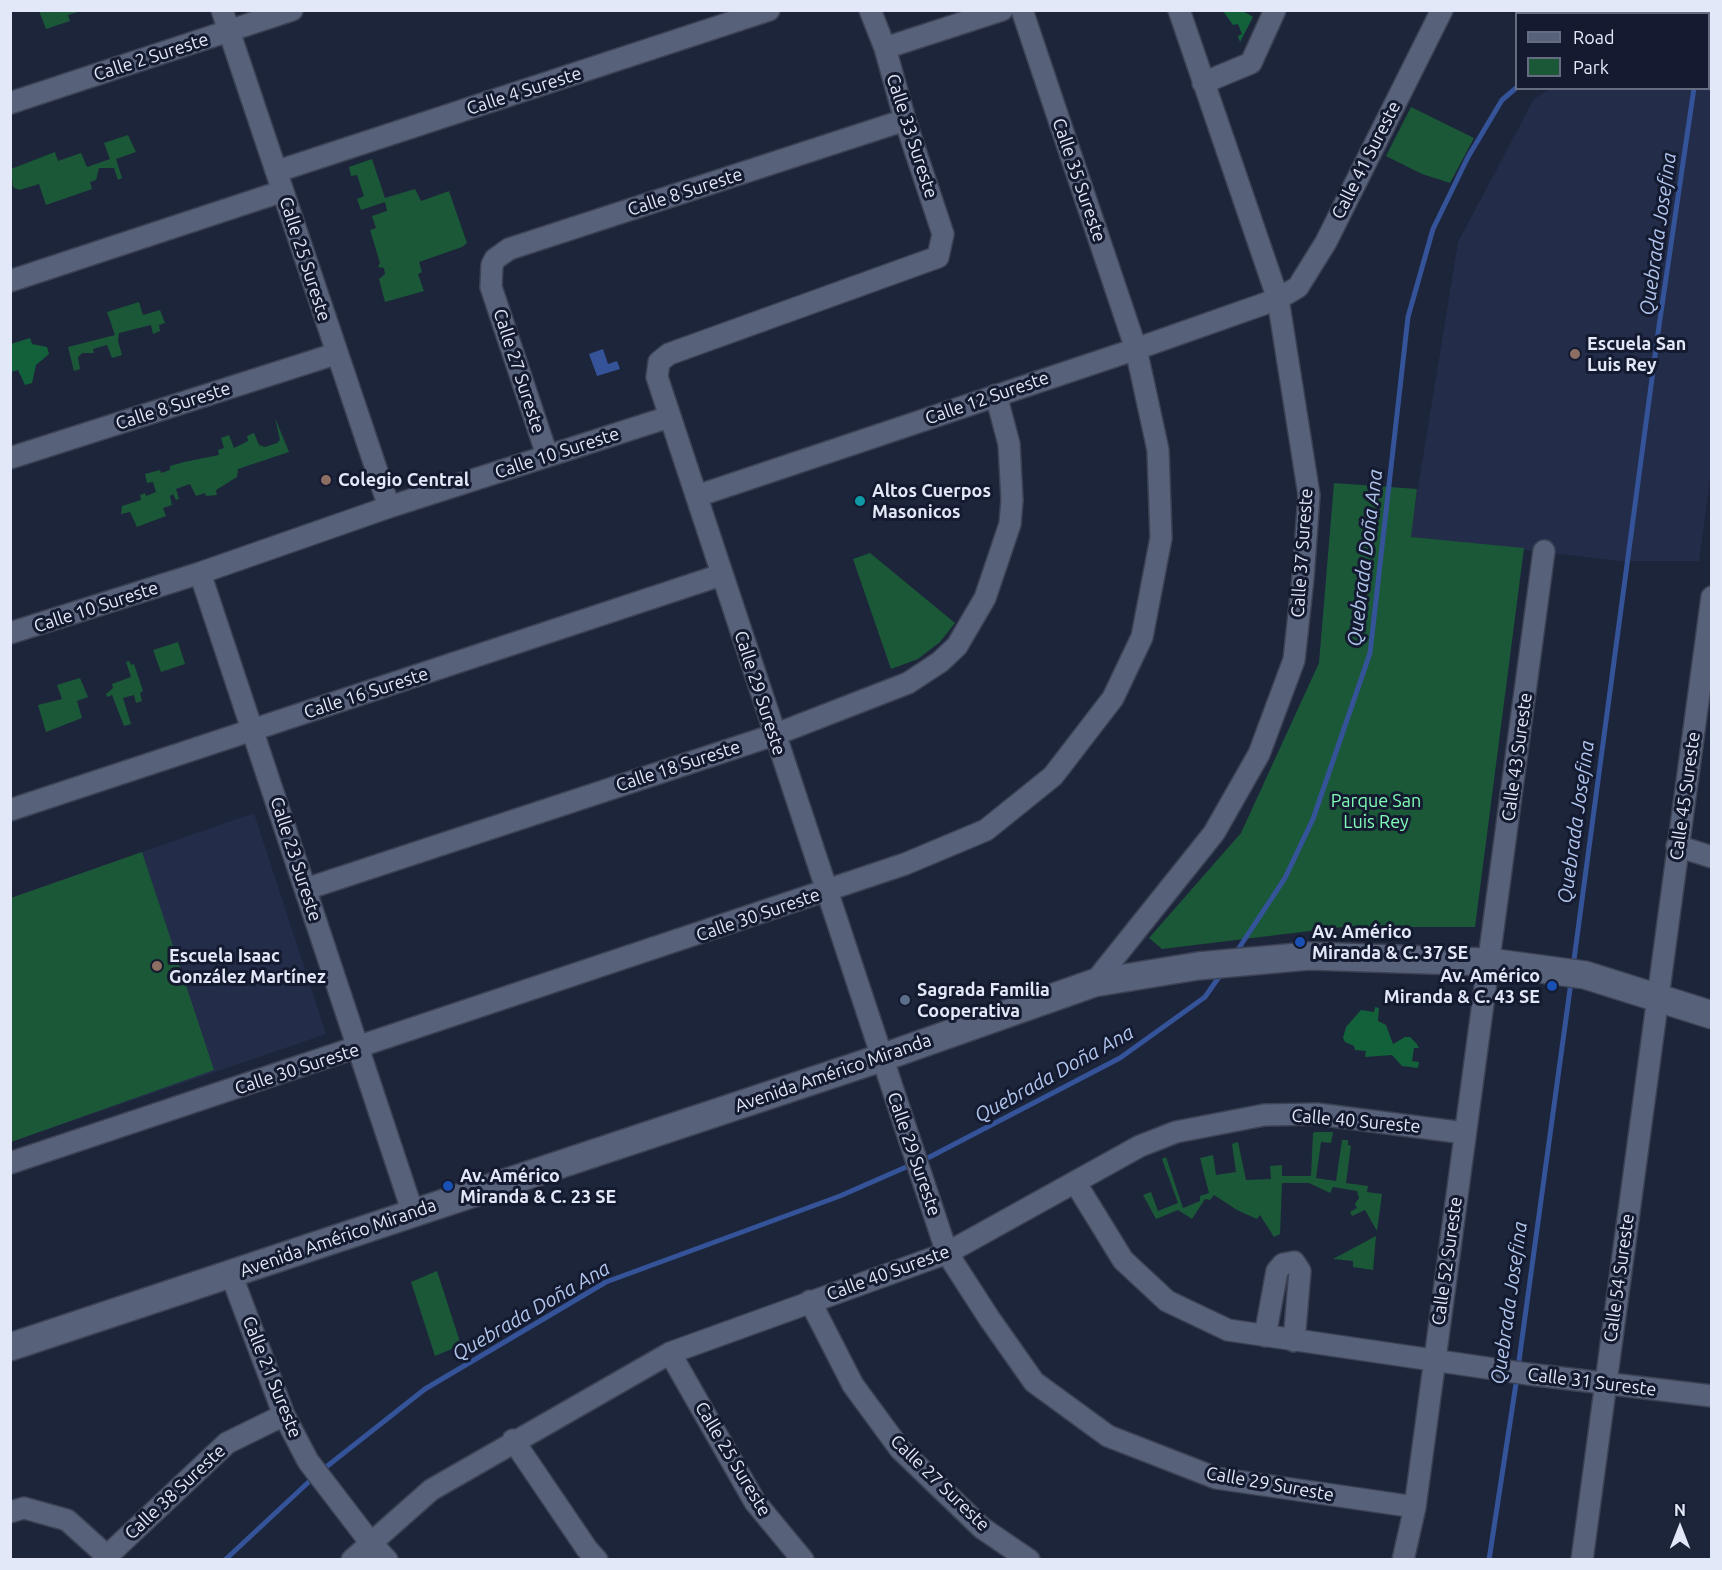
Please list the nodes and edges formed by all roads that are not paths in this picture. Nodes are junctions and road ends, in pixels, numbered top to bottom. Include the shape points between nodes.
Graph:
1 (222, 10) edge
2 (292, 10) edge
3 (769, 10) edge
4 (870, 10) edge
5 (1002, 10) edge
6 (1022, 10) edge
7 (1179, 10) edge
8 (1275, 10) edge
9 (1442, 10) edge
10 (229, 31) junction
11 (885, 48) junction
12 (1203, 82) junction
13 (10, 103) edge
14 (905, 120) junction
15 (281, 181) junction
16 (10, 281) edge
17 (491, 287) joint
18 (1278, 299) junction
19 (1136, 349) junction
20 (335, 354) junction
21 (996, 395) junction
22 (669, 417) junction
23 (547, 455) junction
24 (10, 458) edge
25 (696, 495) junction
26 (389, 507) junction
27 (1544, 551) dead end
28 (200, 573) junction
29 (722, 575) junction
30 (1712, 597) edge
31 (10, 633) edge
32 (1705, 705) edge
33 (253, 731) junction
34 (774, 735) junction
35 (10, 810) edge
36 (1677, 846) junction
37 (1712, 857) edge
38 (306, 889) junction
39 (827, 892) junction
40 (1490, 962) junction
41 (1094, 983) junction
42 (1657, 996) junction
43 (1712, 1015) edge
44 (358, 1049) junction
45 (881, 1058) junction
46 (1465, 1133) junction
47 (10, 1163) edge
48 (1075, 1182) junction
49 (413, 1213) junction
50 (947, 1253) junction
51 (231, 1274) junction
52 (810, 1301) junction
53 (1265, 1336) junction
54 (1294, 1341) junction
55 (10, 1347) edge
56 (670, 1353) junction
57 (1433, 1361) junction
58 (1605, 1384) junction
59 (1712, 1396) edge
60 (284, 1415) junction
61 (513, 1440) junction
62 (1415, 1507) junction
63 (10, 1512) edge
64 (370, 1542) junction
65 (105, 1558) edge
66 (352, 1560) edge
67 (387, 1560) edge
68 (597, 1560) edge
69 (803, 1560) edge
70 (1029, 1560) edge
71 (1403, 1560) edge
72 (1582, 1560) edge

1 - 10 street, Calle 25 Sureste
2 - 10 street, Calle 2 Sureste
3 - 15 street, Calle 4 Sureste
4 - 11 street, Calle 33 Sureste
5 - 11 street
6 - 19 street, Calle 35 Sureste
7 - 12 street, Calle 37 Sureste
8 - 12 street via 1251,63
9 - 18 street, Calle 41 Sureste via 1326,242 1298,287
10 - 13 street, Calle 2 Sureste
10 - 15 street, Calle 25 Sureste
11 - 14 street, Calle 33 Sureste
12 - 18 street, Calle 37 Sureste
14 - 17 street, Calle 8 Sureste via 509,249 492,265
14 - 22 street, Calle 33 Sureste via 944,234 938,257 669,354 659,362 657,377
15 - 16 street, Calle 4 Sureste
15 - 20 street, Calle 25 Sureste
17 - 23 street, Calle 27 Sureste
18 - 19 street, Calle 12 Sureste
18 - 41 street, Calle 37 Sureste via 1309,495 1294,660 1258,754 1215,833
19 - 21 street, Calle 12 Sureste
19 - 39 street, Calle 30 Sureste via 1158,450 1161,538 1142,638 1113,698 1053,776 986,830
20 - 24 street, Calle 8 Sureste
20 - 26 street, Calle 25 Sureste
21 - 25 street, Calle 12 Sureste
21 - 34 street, Calle 18 Sureste via 1009,444 1010,524 985,598 957,646 908,683
22 - 23 street, Calle 10 Sureste
22 - 25 street, Calle 29 Sureste
23 - 26 street, Calle 10 Sureste
25 - 29 street, Calle 29 Sureste
26 - 28 street, Calle 10 Sureste
27 - 40 street, Calle 43 Sureste
28 - 31 street, Calle 10 Sureste
28 - 33 street, Calle 23 Sureste
29 - 33 street, Calle 16 Sureste
29 - 34 street, Calle 29 Sureste
30 - 32 street, Calle 45 Sureste
32 - 36 street, Calle 45 Sureste
33 - 35 street, Calle 16 Sureste
33 - 38 street, Calle 23 Sureste
34 - 38 street, Calle 18 Sureste
34 - 39 street, Calle 29 Sureste
36 - 37 street
36 - 42 street, Calle 45 Sureste
38 - 44 street, Calle 23 Sureste
39 - 44 street, Calle 30 Sureste
39 - 45 street, Calle 29 Sureste
40 - 41 street, Avenida Américo Miranda via 1309,956 1198,966
40 - 42 street, Avenida Américo Miranda via 1585,975
40 - 46 street, Calle 52 Sureste
41 - 45 street, Avenida Américo Miranda
42 - 43 street, Avenida Américo Miranda
42 - 58 street, Calle 54 Sureste
44 - 47 street, Calle 30 Sureste
44 - 49 street, Calle 23 Sureste
45 - 49 street, Avenida Américo Miranda
45 - 50 street, Calle 29 Sureste
46 - 48 street, Calle 40 Sureste via 1317,1114 1264,1114 1176,1132 1140,1146
46 - 57 street, Calle 52 Sureste
48 - 50 street, Calle 40 Sureste
48 - 53 street, Calle 31 Sureste via 1123,1260 1167,1301 1228,1330
49 - 51 street, Avenida Américo Miranda
50 - 52 street, Calle 40 Sureste
50 - 62 street, Calle 29 Sureste via 1034,1382 1108,1436 1216,1478
51 - 55 street, Avenida Américo Miranda
51 - 60 street, Calle 21 Sureste
52 - 56 street, Calle 40 Sureste
52 - 70 street, Calle 27 Sureste via 853,1385 900,1449 982,1528
53 - 54 street, Calle 31 Sureste
53 - 54 street via 1277,1271 1283,1264 1294,1262 1300,1271
54 - 57 street, Calle 31 Sureste
56 - 61 street, Calle 40 Sureste
56 - 69 street, Calle 25 Sureste via 755,1503
57 - 58 street, Calle 31 Sureste
57 - 62 street, Calle 52 Sureste
58 - 59 street, Calle 31 Sureste
58 - 72 street, Calle 54 Sureste
60 - 64 street, Calle 21 Sureste via 324,1485
60 - 65 street, Calle 38 Sureste via 227,1443
61 - 64 street, Calle 40 Sureste via 430,1490
61 - 68 street
62 - 71 street, Calle 52 Sureste
63 - 65 street via 24,1508 67,1520
64 - 66 street, Calle 40 Sureste
64 - 67 street, Calle 21 Sureste

